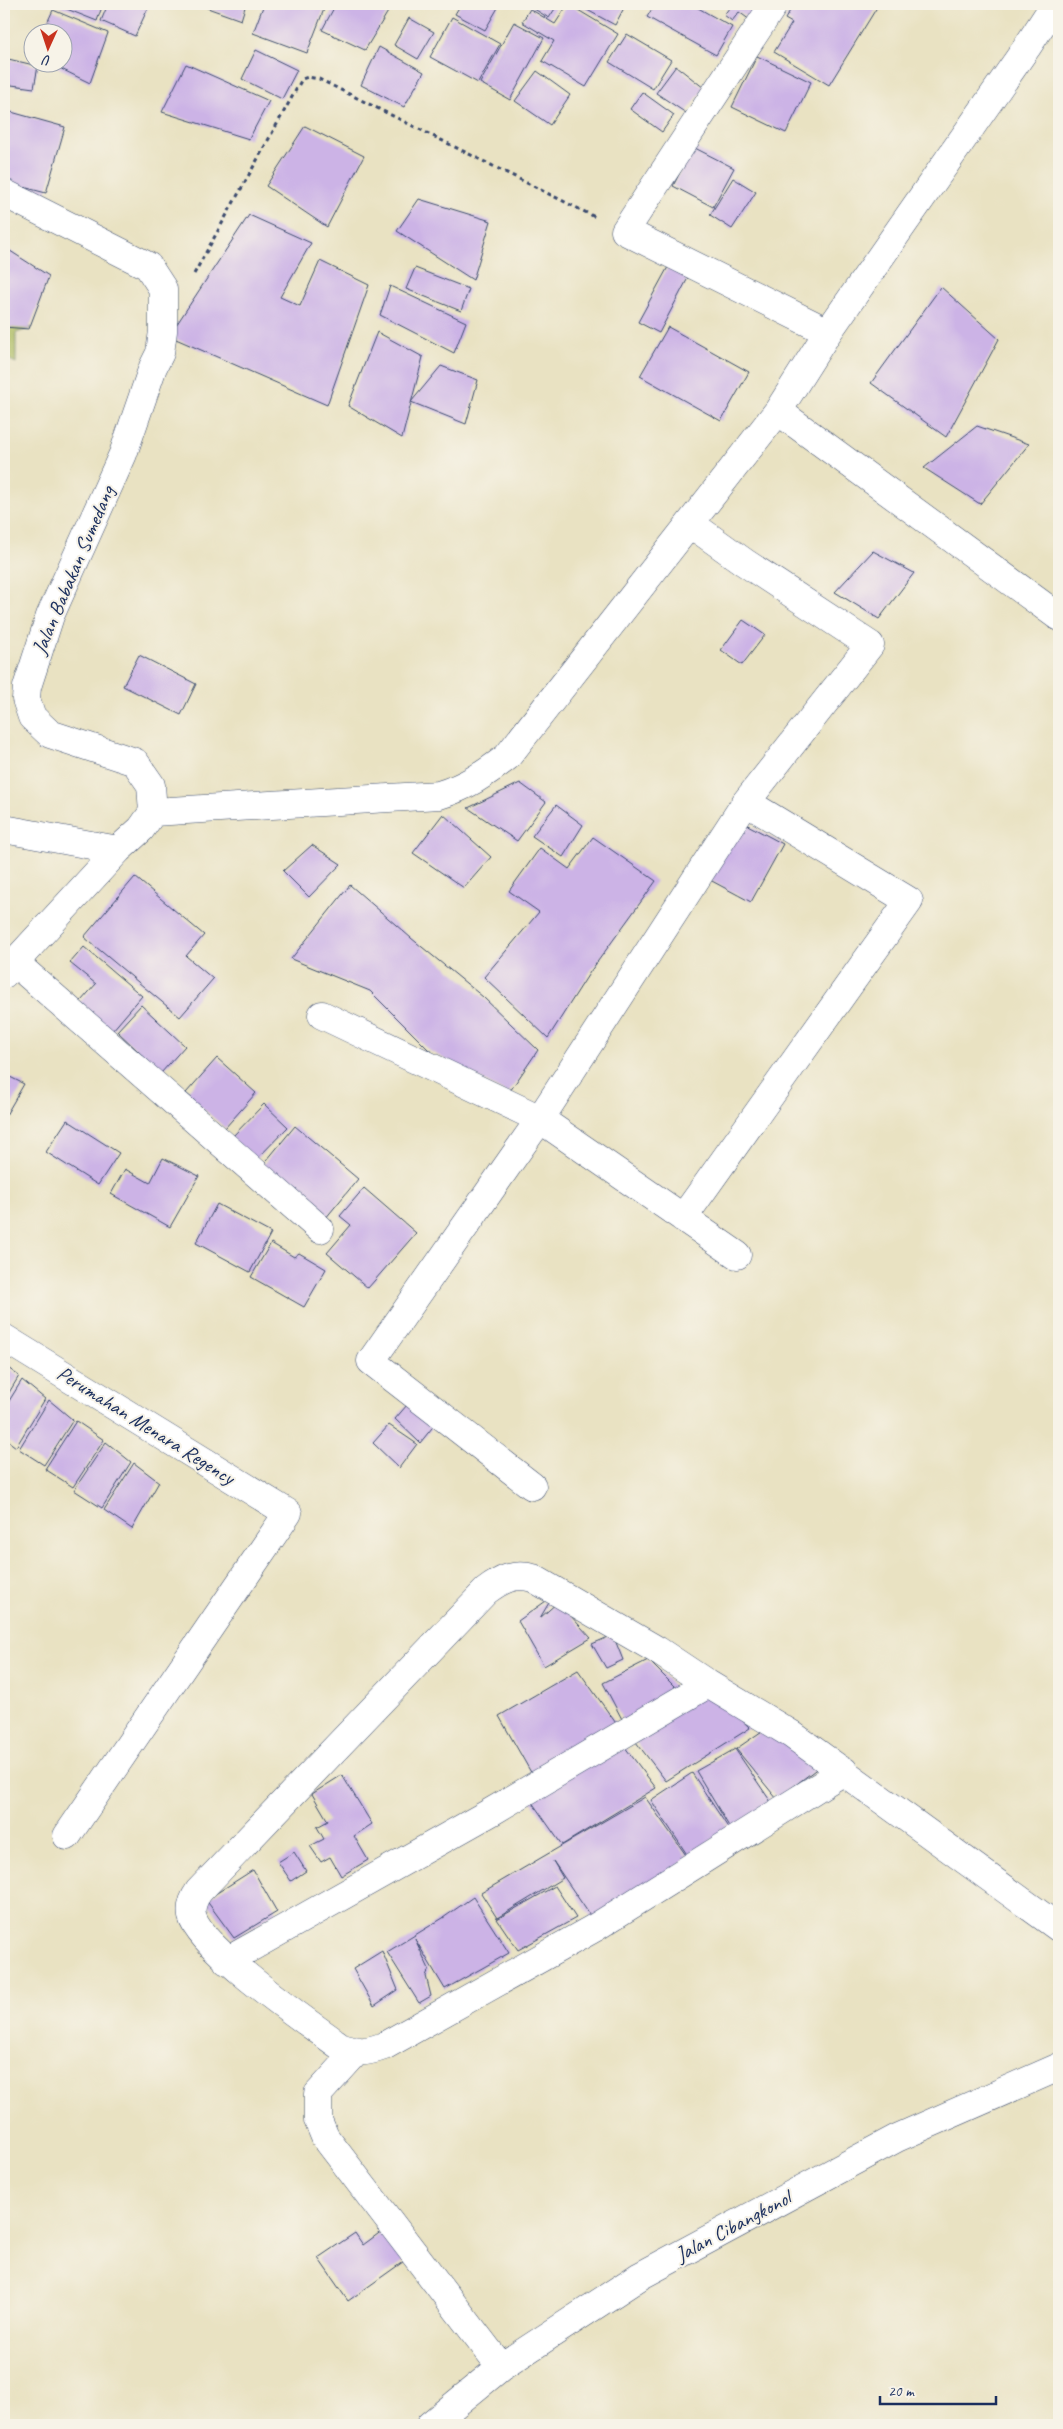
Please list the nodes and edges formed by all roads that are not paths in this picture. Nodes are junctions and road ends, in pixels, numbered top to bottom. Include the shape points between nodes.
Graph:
1 (774, 4) edge
2 (1055, 4) edge
3 (4, 193) edge
4 (828, 332) junction
5 (778, 411) junction
6 (691, 524) junction
7 (1059, 617) edge
8 (746, 802) junction
9 (152, 812) junction
10 (4, 829) edge
11 (118, 850) junction
12 (9, 968) edge
13 (322, 1015) dead end
14 (540, 1118) junction
15 (683, 1218) junction
16 (320, 1229) dead end
17 (737, 1255) dead end
18 (4, 1338) edge
19 (532, 1486) dead end
20 (708, 1684) junction
21 (844, 1770) junction
22 (67, 1836) dead end
23 (1056, 1918) edge
24 (227, 1961) junction
25 (356, 2052) junction
26 (1059, 2067) edge
27 (501, 2367) junction
28 (430, 2425) edge

1 - 4 street via 624,232
2 - 4 street
3 - 9 street, Jalan Babakan Sumedang via 148,266 162,289 160,353 123,454 50,616 27,686 26,699 32,717 50,734 134,762 151,785
4 - 5 street
5 - 6 street
5 - 7 street
6 - 8 street via 870,645
6 - 9 street via 507,757 480,778 439,795
8 - 14 street
8 - 15 street via 908,901
9 - 11 street via 141,829
10 - 11 street
11 - 12 street
12 - 16 street
13 - 14 street
14 - 15 street
14 - 19 street via 371,1361
15 - 17 street
18 - 22 street, Perumahan Menara Regency via 288,1513
20 - 21 street
20 - 24 street via 491,1812
20 - 24 street via 657,1650 533,1578 519,1575 498,1583 486,1591 199,1891 194,1899 192,1916
21 - 23 street
21 - 25 street via 596,1927 384,2046
24 - 25 street via 340,2046
25 - 27 street via 318,2094 318,2120 326,2138
26 - 27 street, Jalan Cibangkonol via 897,2138 674,2257
27 - 28 street, Jalan Cibangkonol

